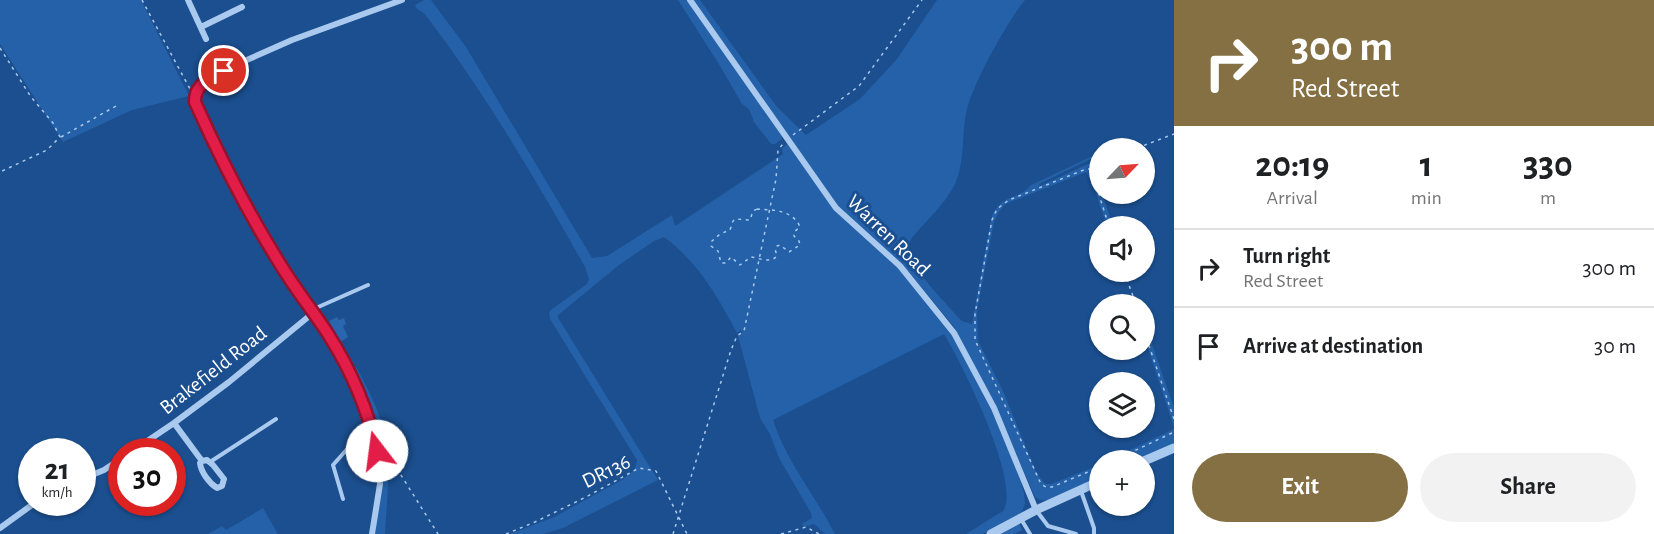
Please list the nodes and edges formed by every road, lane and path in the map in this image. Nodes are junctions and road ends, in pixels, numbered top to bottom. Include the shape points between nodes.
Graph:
1 (142, 0) edge
2 (188, 0) edge
3 (402, 0) edge
4 (690, 0) edge
5 (922, 0) edge
6 (242, 8) dead end
7 (201, 27) junction
8 (206, 39) dead end
9 (0, 48) edge
10 (194, 98) junction
11 (117, 106) dead end
12 (1174, 134) edge
13 (60, 137) junction
14 (786, 139) junction
15 (1155, 141) edge
16 (1089, 169) edge
17 (0, 172) edge
18 (770, 210) junction
19 (760, 259) junction
20 (368, 285) dead end
21 (313, 313) junction
22 (1154, 360) edge
23 (276, 419) dead end
24 (1174, 419) edge
25 (174, 423) junction
26 (372, 430) junction
27 (1174, 432) edge
28 (152, 438) edge
29 (1174, 448) edge
30 (1136, 450) edge
31 (1155, 456) edge
32 (202, 461) junction
33 (210, 462) junction
34 (1089, 472) edge
35 (1089, 486) edge
36 (1081, 490) junction
37 (343, 499) dead end
38 (1036, 510) junction
39 (18, 515) edge
40 (679, 516) junction
41 (1021, 518) junction
42 (0, 528) edge
43 (372, 534) edge
44 (438, 534) edge
45 (506, 534) edge
46 (673, 534) edge
47 (687, 534) edge
48 (782, 534) edge
49 (819, 534) edge
50 (991, 534) edge
51 (1030, 534) edge
52 (1076, 534) edge
53 (1094, 534) edge

1 - 10 path
2 - 7 street
3 - 10 street via 240,63 207,81
4 - 14 street, Warren Road
5 - 14 path via 860,86
6 - 7 street
7 - 8 street
9 - 13 path
10 - 21 street via 261,231
11 - 13 path
12 - 15 path
13 - 17 path via 47,150
14 - 18 path via 777,150
14 - 38 street, Warren Road via 836,208 900,266 954,333 994,408
16 - 34 path via 1017,195 998,209 992,220 974,323 976,344 1041,484 1052,487
18 - 19 path
18 - 19 path via 796,219 800,227 794,236 800,244 789,252 778,246 775,259
18 - 19 path via 756,209 748,221 736,219 730,230 710,244 723,264 731,257 740,265 751,257
19 - 40 path via 744,331 731,350
20 - 21 lane via 316,308
21 - 25 street, Brakefield Road
21 - 26 street via 341,358
22 - 24 path
23 - 33 lane
25 - 28 street, Brakefield Road
25 - 32 street
26 - 37 lane via 357,438 333,465
26 - 43 street via 380,484
26 - 44 path via 382,436 394,464
27 - 30 path
29 - 31 street
32 - 33 street
32 - 33 street via 202,471 219,488 224,480
35 - 36 street
36 - 38 street
36 - 53 lane
38 - 41 street
38 - 52 lane via 1048,526
39 - 42 street
40 - 45 path, DR136 via 656,471 639,468
40 - 46 path
40 - 47 path, DR136
41 - 50 street
41 - 51 lane
48 - 49 path via 806,527

